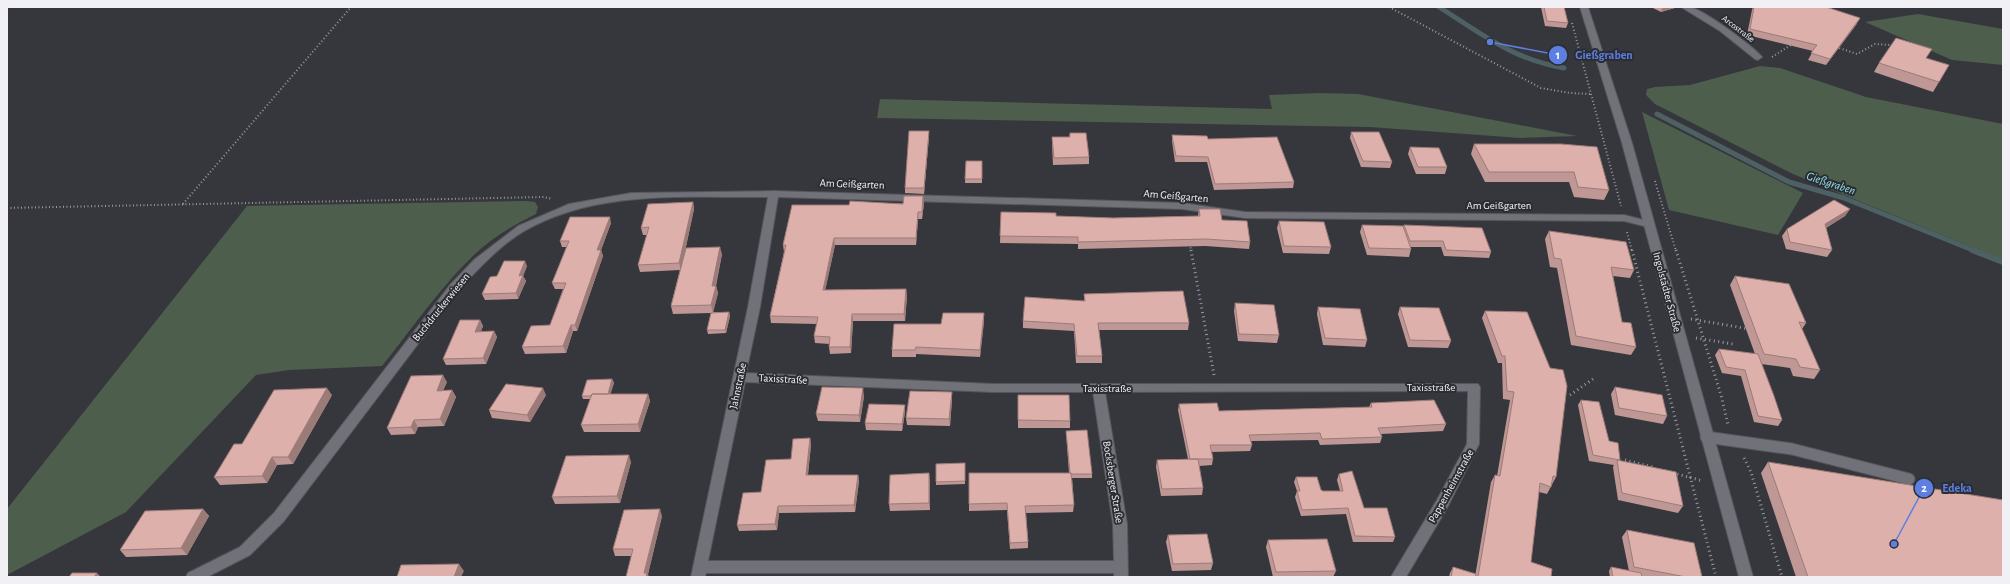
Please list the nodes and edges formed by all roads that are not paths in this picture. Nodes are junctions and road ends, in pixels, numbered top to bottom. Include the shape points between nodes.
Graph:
1 (1584, 7) edge
2 (1684, 7) edge
3 (1758, 57) dead end
4 (774, 194) junction
5 (1648, 224) junction
6 (740, 377) junction
7 (1474, 386) joint
8 (1098, 388) junction
9 (1706, 437) junction
10 (1909, 479) dead end
11 (699, 572) edge
12 (1121, 572) edge
13 (193, 577) edge
14 (1398, 577) edge
15 (1746, 577) edge

1 - 5 street, Ingolstädter Straße via 1627,143
2 - 3 street, Arcostraße via 1720,28
4 - 5 street, Am Geißgarten via 1182,206 1244,215 1624,218
4 - 6 street, Jahnstraße
4 - 13 street, Buchdruckerwiesen via 631,196 573,206 522,228 479,261 454,288 279,517 245,552
5 - 9 street, Ingolstädter Straße
6 - 8 street, Taxisstraße via 993,388
6 - 11 street, Jahnstraße
7 - 8 street, Taxisstraße
7 - 14 street, Pappenheimstraße via 1473,444 1442,504
8 - 12 street, Bocksberger Straße via 1120,524
9 - 10 lane via 1792,449
9 - 15 street, Ingolstädter Straße
11 - 12 street

